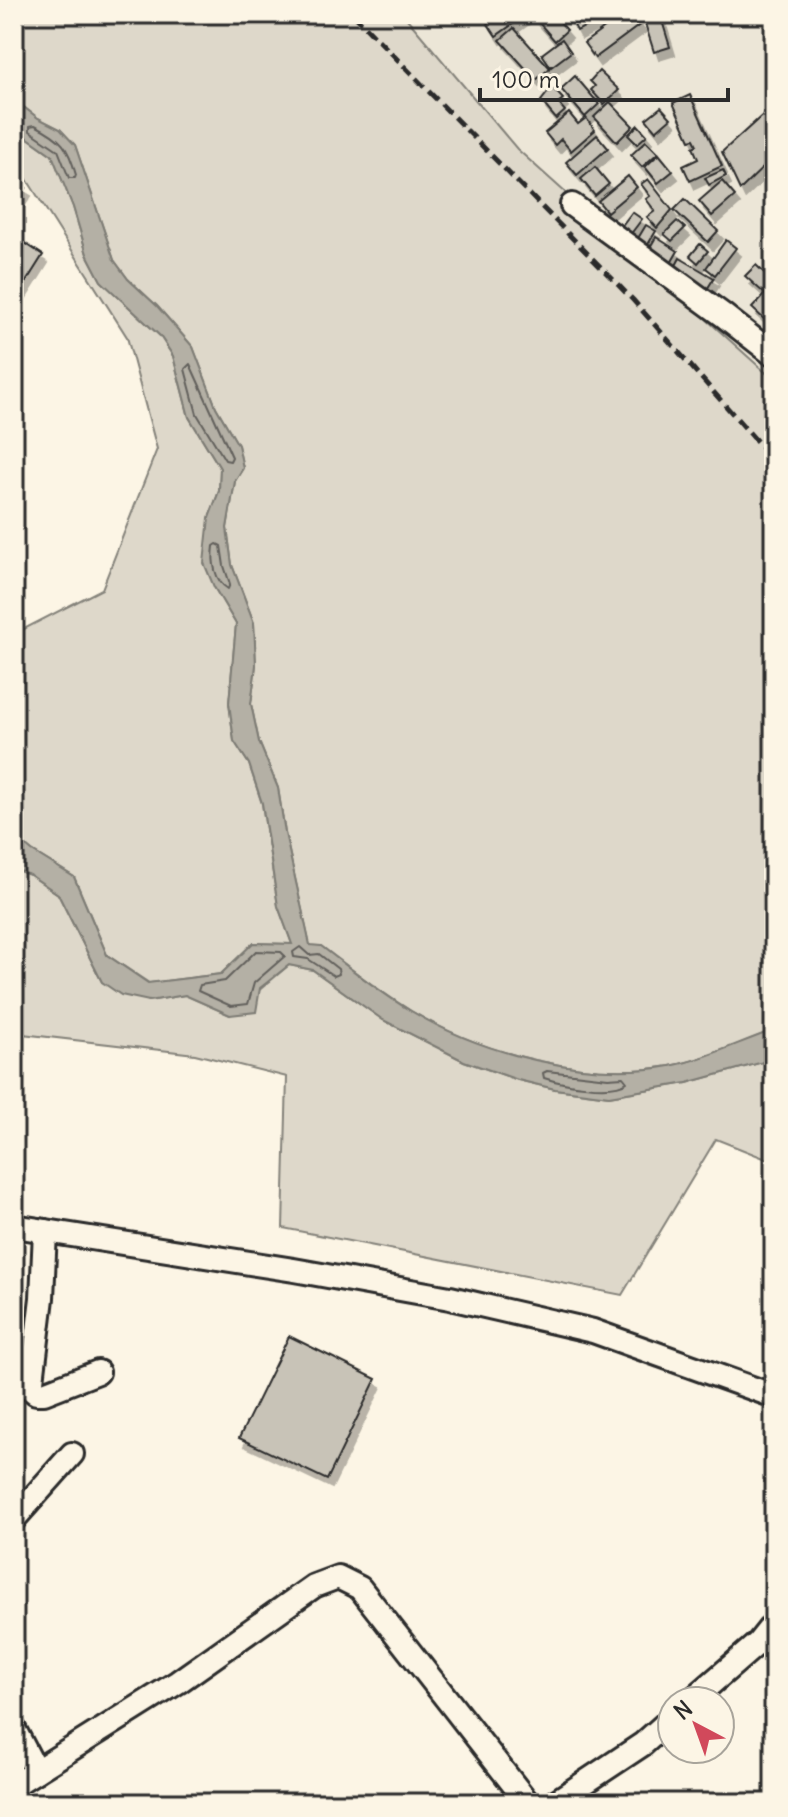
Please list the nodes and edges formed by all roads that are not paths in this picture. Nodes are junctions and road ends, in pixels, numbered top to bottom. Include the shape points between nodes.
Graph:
1 (572, 205) dead end
2 (774, 355) edge
3 (14, 1226) edge
4 (45, 1231) junction
5 (98, 1372) dead end
6 (774, 1396) edge
7 (72, 1454) dead end
8 (14, 1519) edge
9 (774, 1623) edge
10 (766, 1649) edge
11 (714, 1685) edge
12 (14, 1729) edge
13 (656, 1732) edge
14 (36, 1771) junction
15 (14, 1785) edge
16 (528, 1803) edge
17 (554, 1803) edge

1 - 2 street
3 - 4 street
4 - 5 street via 31,1389 44,1393
4 - 6 street via 450,1298 593,1331
7 - 8 street
9 - 10 street
10 - 11 street
12 - 14 street
13 - 17 street
14 - 15 street
14 - 16 street via 178,1682 314,1586 338,1577 360,1588

